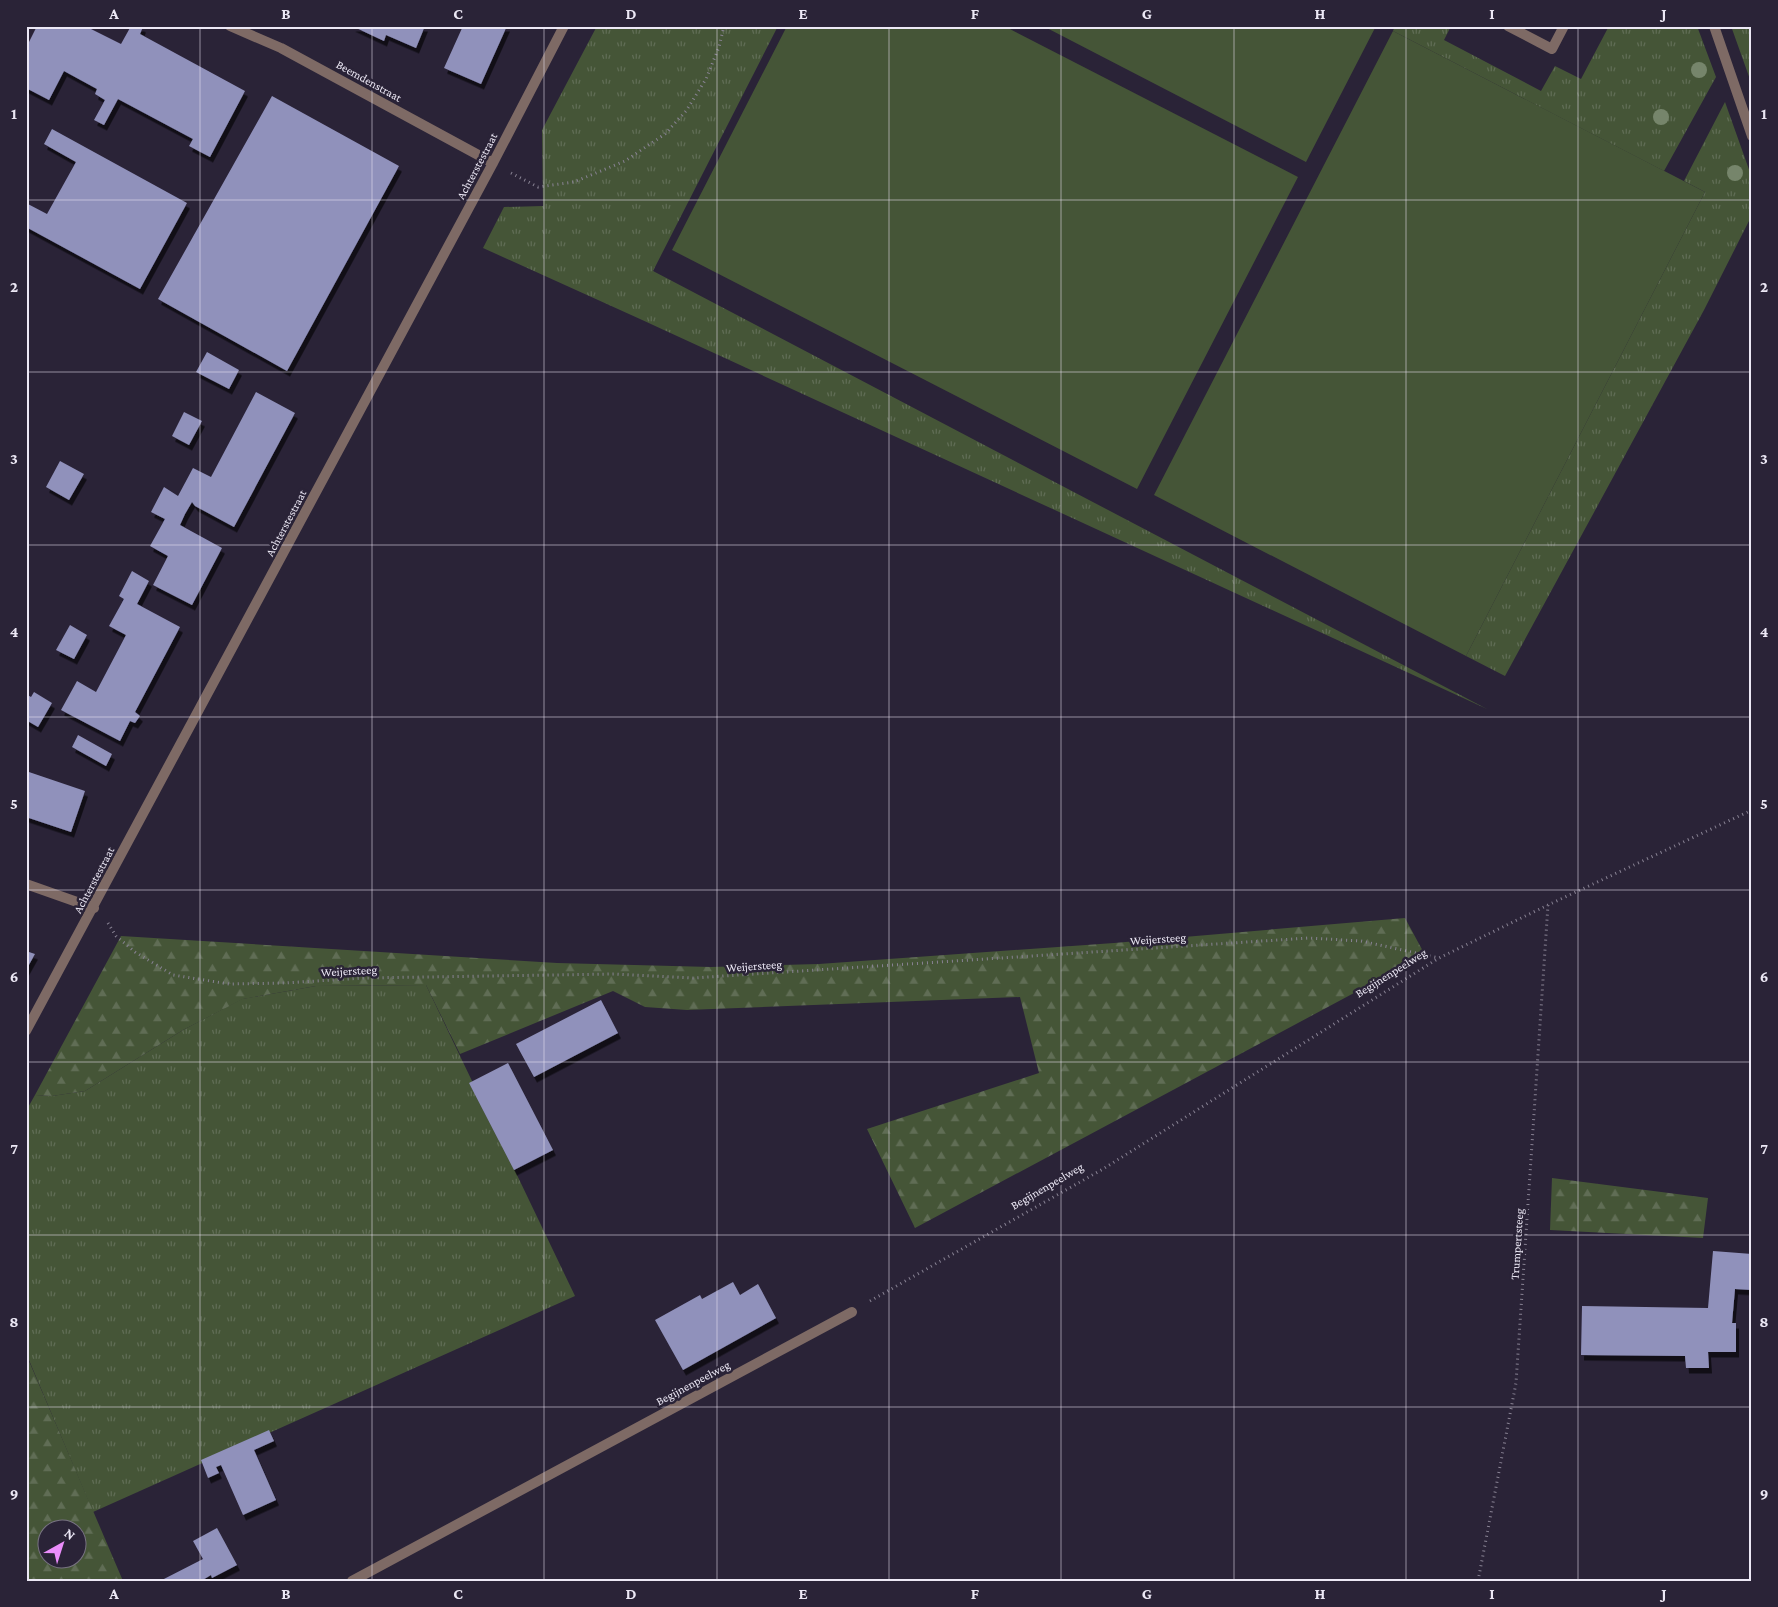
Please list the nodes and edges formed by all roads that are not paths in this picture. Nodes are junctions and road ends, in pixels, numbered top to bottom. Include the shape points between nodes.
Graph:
1 (230, 26) edge
2 (564, 26) edge
3 (1508, 26) edge
4 (1564, 26) edge
5 (1714, 26) edge
6 (1752, 136) edge
7 (492, 163) junction
8 (26, 884) edge
9 (94, 908) junction
10 (26, 1031) edge
11 (852, 1312) road end
12 (352, 1581) edge

1 - 7 street, Beemdenstraat via 281,48
2 - 7 street, Achterstestraat
3 - 4 street via 1552,49
5 - 6 street
7 - 9 street, Achterstestraat
8 - 9 street
9 - 10 street, Achterstestraat
11 - 12 street, Begijnenpeelweg

